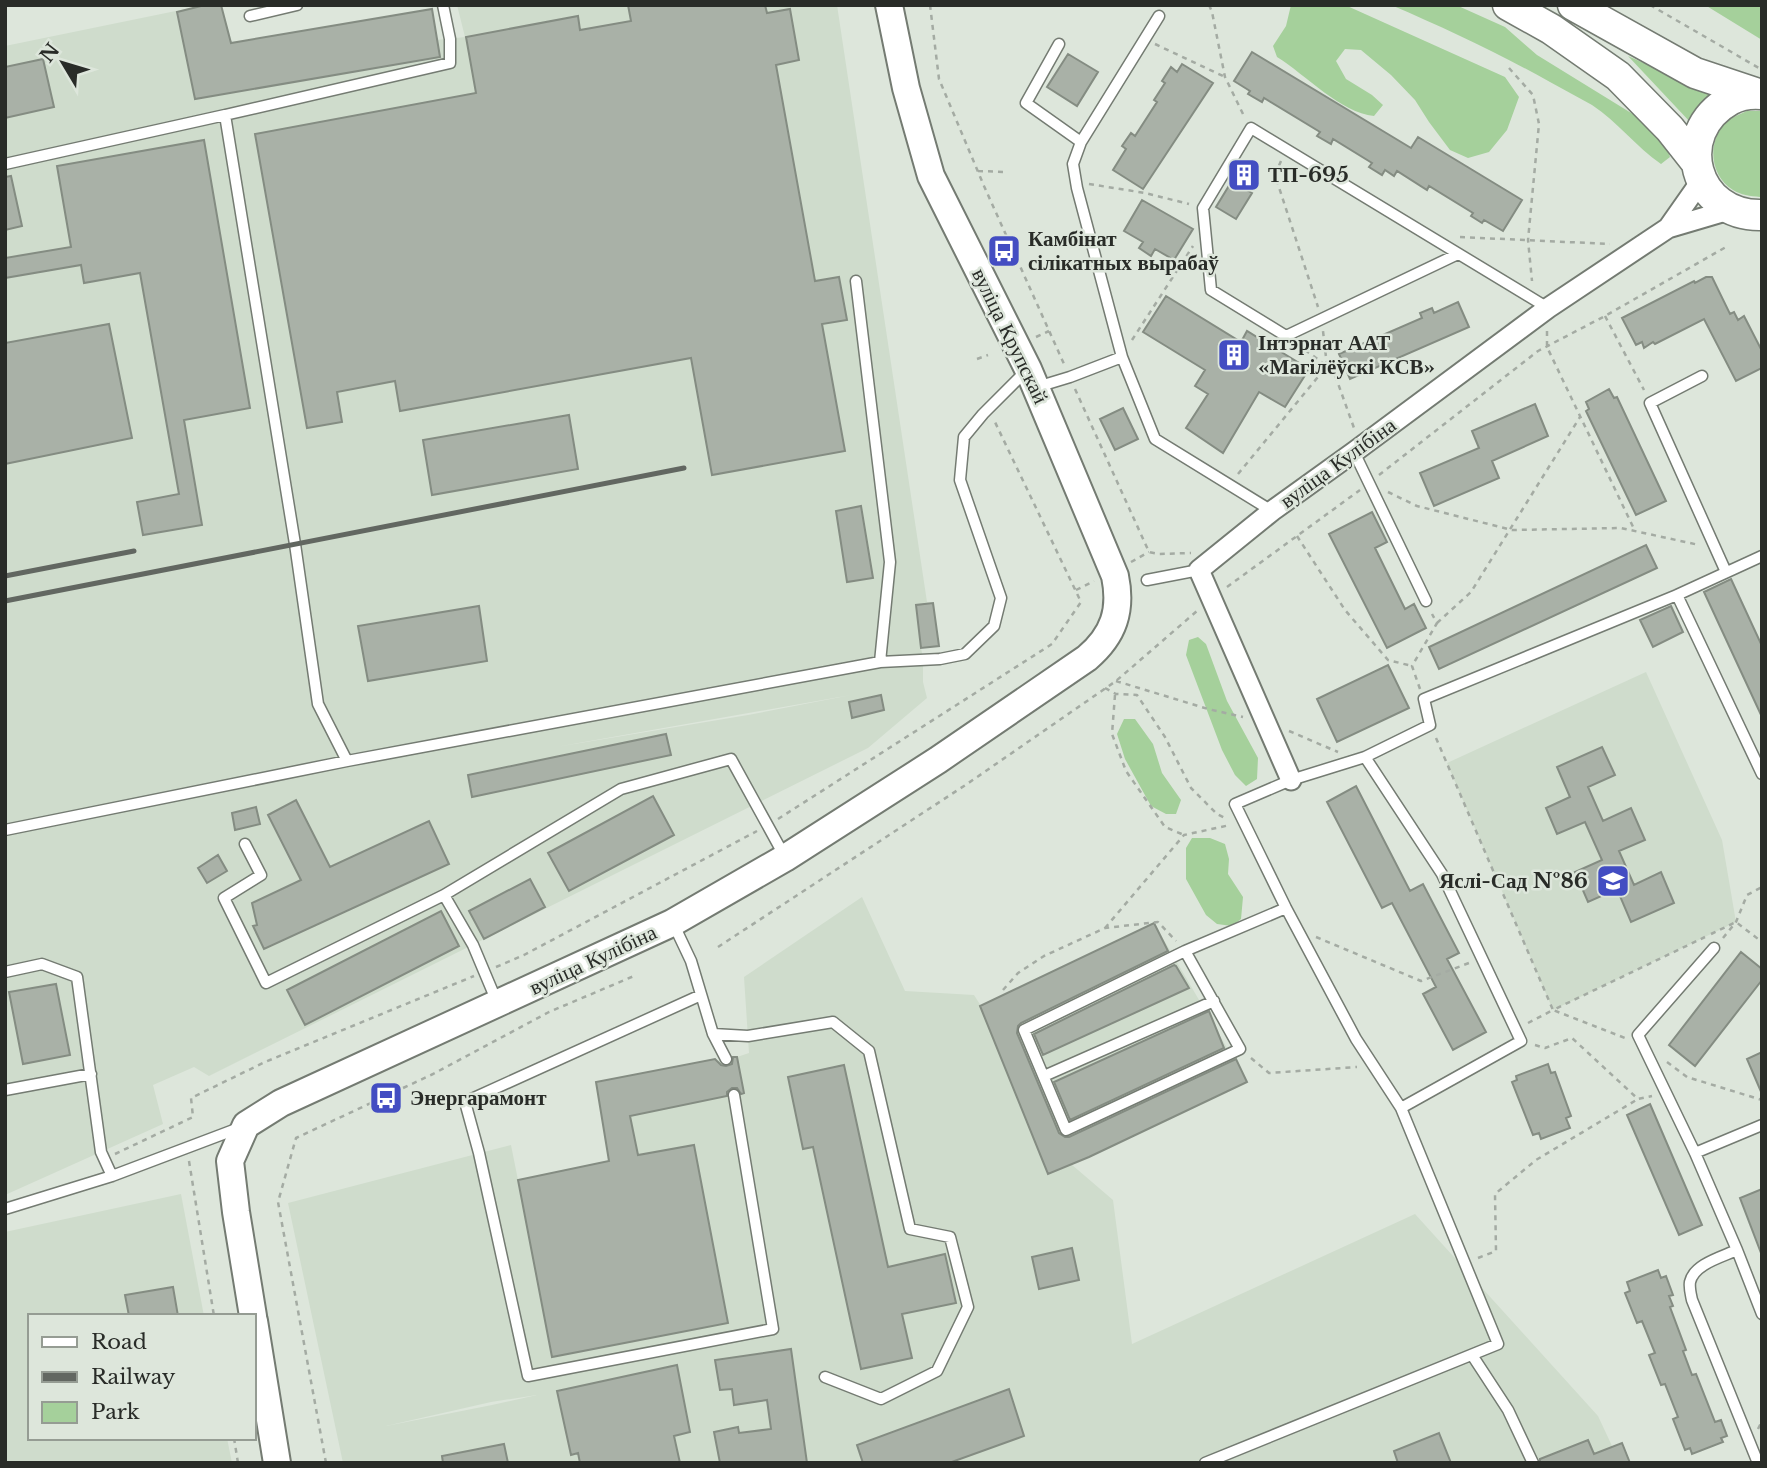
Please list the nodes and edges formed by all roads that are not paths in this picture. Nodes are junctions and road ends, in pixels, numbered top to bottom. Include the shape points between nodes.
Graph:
1 (297, 5) edge
2 (443, 5) edge
3 (889, 5) edge
4 (1508, 5) edge
5 (1573, 5) edge
6 (250, 16) dead end
7 (1159, 16) dead end
8 (1059, 44) dead end
9 (1760, 86) edge
10 (225, 115) junction
11 (1080, 142) junction
12 (5, 164) edge
13 (1698, 172) junction
14 (1750, 217) edge
15 (1668, 229) junction
16 (1458, 254) junction
17 (856, 281) dead end
18 (1541, 304) junction
19 (1122, 357) junction
20 (1702, 376) dead end
21 (1032, 378) junction
22 (1357, 450) junction
23 (1272, 511) junction
24 (1762, 556) edge
25 (1195, 562) junction
26 (1726, 572) junction
27 (1147, 580) dead end
28 (1677, 595) junction
29 (1426, 601) road end
30 (1087, 658) joint
31 (880, 662) junction
32 (1365, 757) junction
33 (347, 761) junction
34 (1762, 774) edge
35 (1291, 780) junction
36 (5, 830) edge
37 (245, 844) dead end
38 (785, 858) junction
39 (444, 895) junction
40 (1286, 908) junction
41 (672, 923) junction
42 (1714, 948) road end
43 (1185, 951) junction
44 (5, 972) edge
45 (701, 995) junction
46 (1214, 1001) junction
47 (498, 1003) junction
48 (713, 1034) junction
49 (726, 1059) dead end
50 (91, 1074) junction
51 (1044, 1076) junction
52 (5, 1090) edge
53 (734, 1095) dead end
54 (1401, 1108) junction
55 (246, 1125) junction
56 (1762, 1125) edge
57 (1695, 1153) junction
58 (112, 1176) junction
59 (5, 1209) edge
60 (1737, 1250) junction
61 (253, 1314) edge
62 (1762, 1314) edge
63 (256, 1333) edge
64 (1472, 1354) junction
65 (825, 1377) dead end
66 (277, 1463) edge
67 (1205, 1463) edge
68 (1533, 1463) edge
69 (1758, 1463) edge

1 - 6 lane
2 - 10 lane via 450,63
3 - 21 main road, вуліца Крупскай via 931,176
4 - 13 main road via 1618,76 1670,129
5 - 9 main road via 1695,73
7 - 11 lane
8 - 11 lane via 1026,103
9 - 13 main road via 1717,107 1704,123 1696,142
10 - 12 lane
10 - 33 lane via 318,704
11 - 19 lane via 1073,164 1076,182
13 - 14 main road via 1713,198
13 - 15 street, вуліца Кулібіна
14 - 15 street, вуліца Кулібіна
15 - 18 street, вуліца Кулібіна
16 - 16 lane via 1251,128 1203,208 1211,290 1286,336
16 - 18 lane
17 - 31 lane via 890,562
18 - 22 street, вуліца Кулібіна
19 - 21 lane via 1070,377
19 - 23 lane via 1155,439
20 - 26 lane via 1650,403
21 - 30 main road, вуліца Крупскай via 1119,595 1115,621
21 - 31 lane via 988,409 964,437 960,480 1001,598 994,626 965,654
22 - 23 street, вуліца Кулібіна
22 - 29 lane
23 - 25 street, вуліца Кулібіна
24 - 26 lane
25 - 27 lane
25 - 35 street
26 - 28 lane
28 - 32 lane via 1424,699 1430,725
28 - 34 lane
30 - 38 main road, вуліца Кулібіна via 938,761
31 - 33 lane
32 - 35 lane
32 - 54 lane via 1442,874 1521,1041
33 - 36 lane
35 - 40 lane via 1235,804
37 - 39 lane via 261,875 224,898 266,983
38 - 39 lane via 731,759 621,789
38 - 41 main road, вуліца Кулібіна
39 - 47 lane
40 - 43 lane
40 - 54 lane via 1356,1039
41 - 45 lane
41 - 47 main road, вуліца Кулібіна
42 - 57 lane via 1638,1035
43 - 46 lane
43 - 51 lane via 1024,1030
44 - 50 lane via 42,964 77,977
45 - 48 lane
45 - 53 lane via 465,1102 528,1376 773,1329
46 - 51 lane
46 - 51 lane via 1240,1049 1066,1130
47 - 55 main road, вуліца Кулібіна via 282,1103
48 - 49 lane
48 - 65 lane via 748,1036 833,1022 869,1051 910,1229 950,1237 968,1307 937,1371 881,1399
50 - 52 lane
50 - 58 lane via 102,1152
54 - 64 lane via 1498,1344
55 - 58 lane
55 - 61 main road via 230,1161
56 - 57 lane
57 - 60 lane
58 - 59 lane
60 - 62 lane
60 - 69 lane via 1702,1266 1689,1284
63 - 66 main road
64 - 67 lane
64 - 68 lane via 1508,1410

